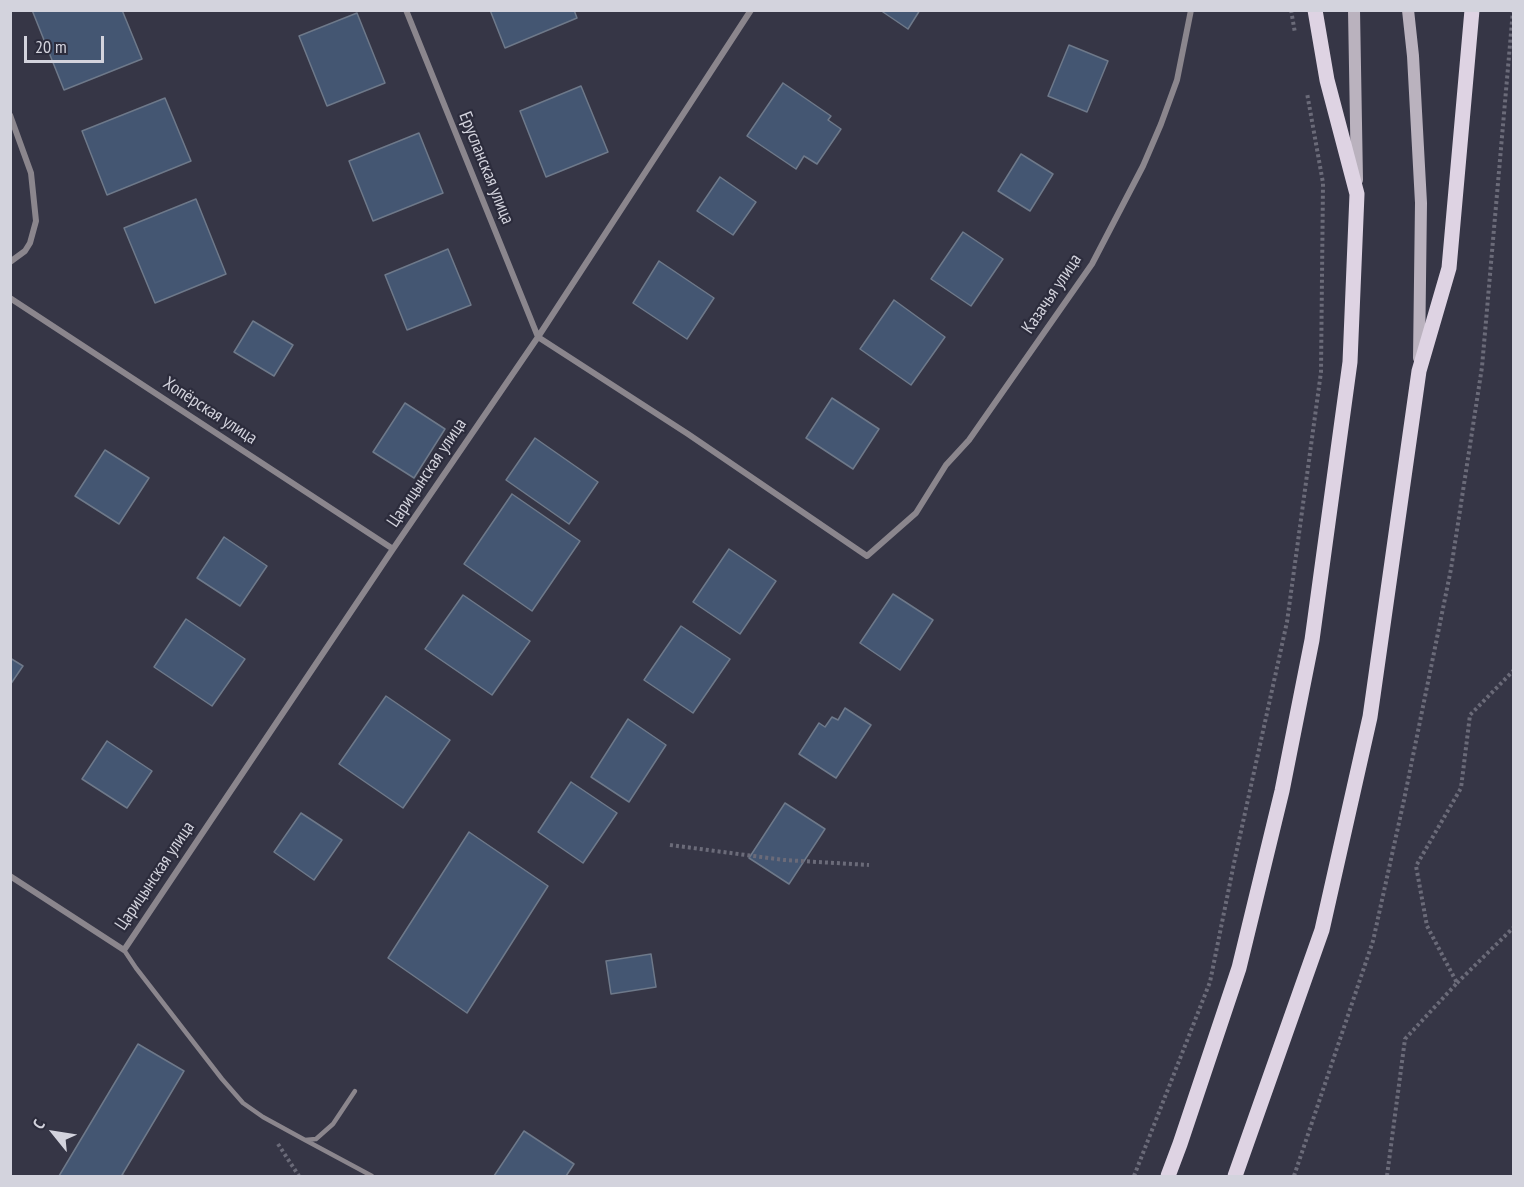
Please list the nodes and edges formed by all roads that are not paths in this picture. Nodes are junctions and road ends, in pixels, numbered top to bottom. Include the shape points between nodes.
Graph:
1 (406, 10) edge
2 (751, 10) edge
3 (1191, 10) edge
4 (1315, 10) edge
5 (1354, 10) edge
6 (1408, 10) edge
7 (1472, 10) edge
8 (10, 115) edge
9 (1358, 194) junction
10 (10, 262) edge
11 (10, 298) edge
12 (538, 337) junction
13 (1419, 371) junction
14 (393, 549) junction
15 (10, 876) edge
16 (124, 950) junction
17 (355, 1091) dead end
18 (305, 1140) junction
19 (372, 1176) edge
20 (1168, 1176) edge
21 (1234, 1176) edge

1 - 12 street, Ерусланская улица
2 - 12 street, Царицынская улица
3 - 12 street, Казачья улица via 1177,80 1161,124 1092,264 969,440 946,465 916,513 867,556
4 - 9 main road via 1327,80
5 - 9 main road
6 - 13 main road via 1421,203
7 - 13 main road via 1449,268
8 - 10 street via 31,173 36,221 25,251
9 - 20 main road via 1350,362 1312,640 1282,791 1239,968
11 - 14 street, Хопёрская улица
12 - 14 street, Царицынская улица
13 - 21 main road via 1370,717 1325,919
14 - 16 street, Царицынская улица
15 - 16 street
16 - 18 lane via 243,1103
17 - 18 lane via 333,1124 316,1138
18 - 19 lane

